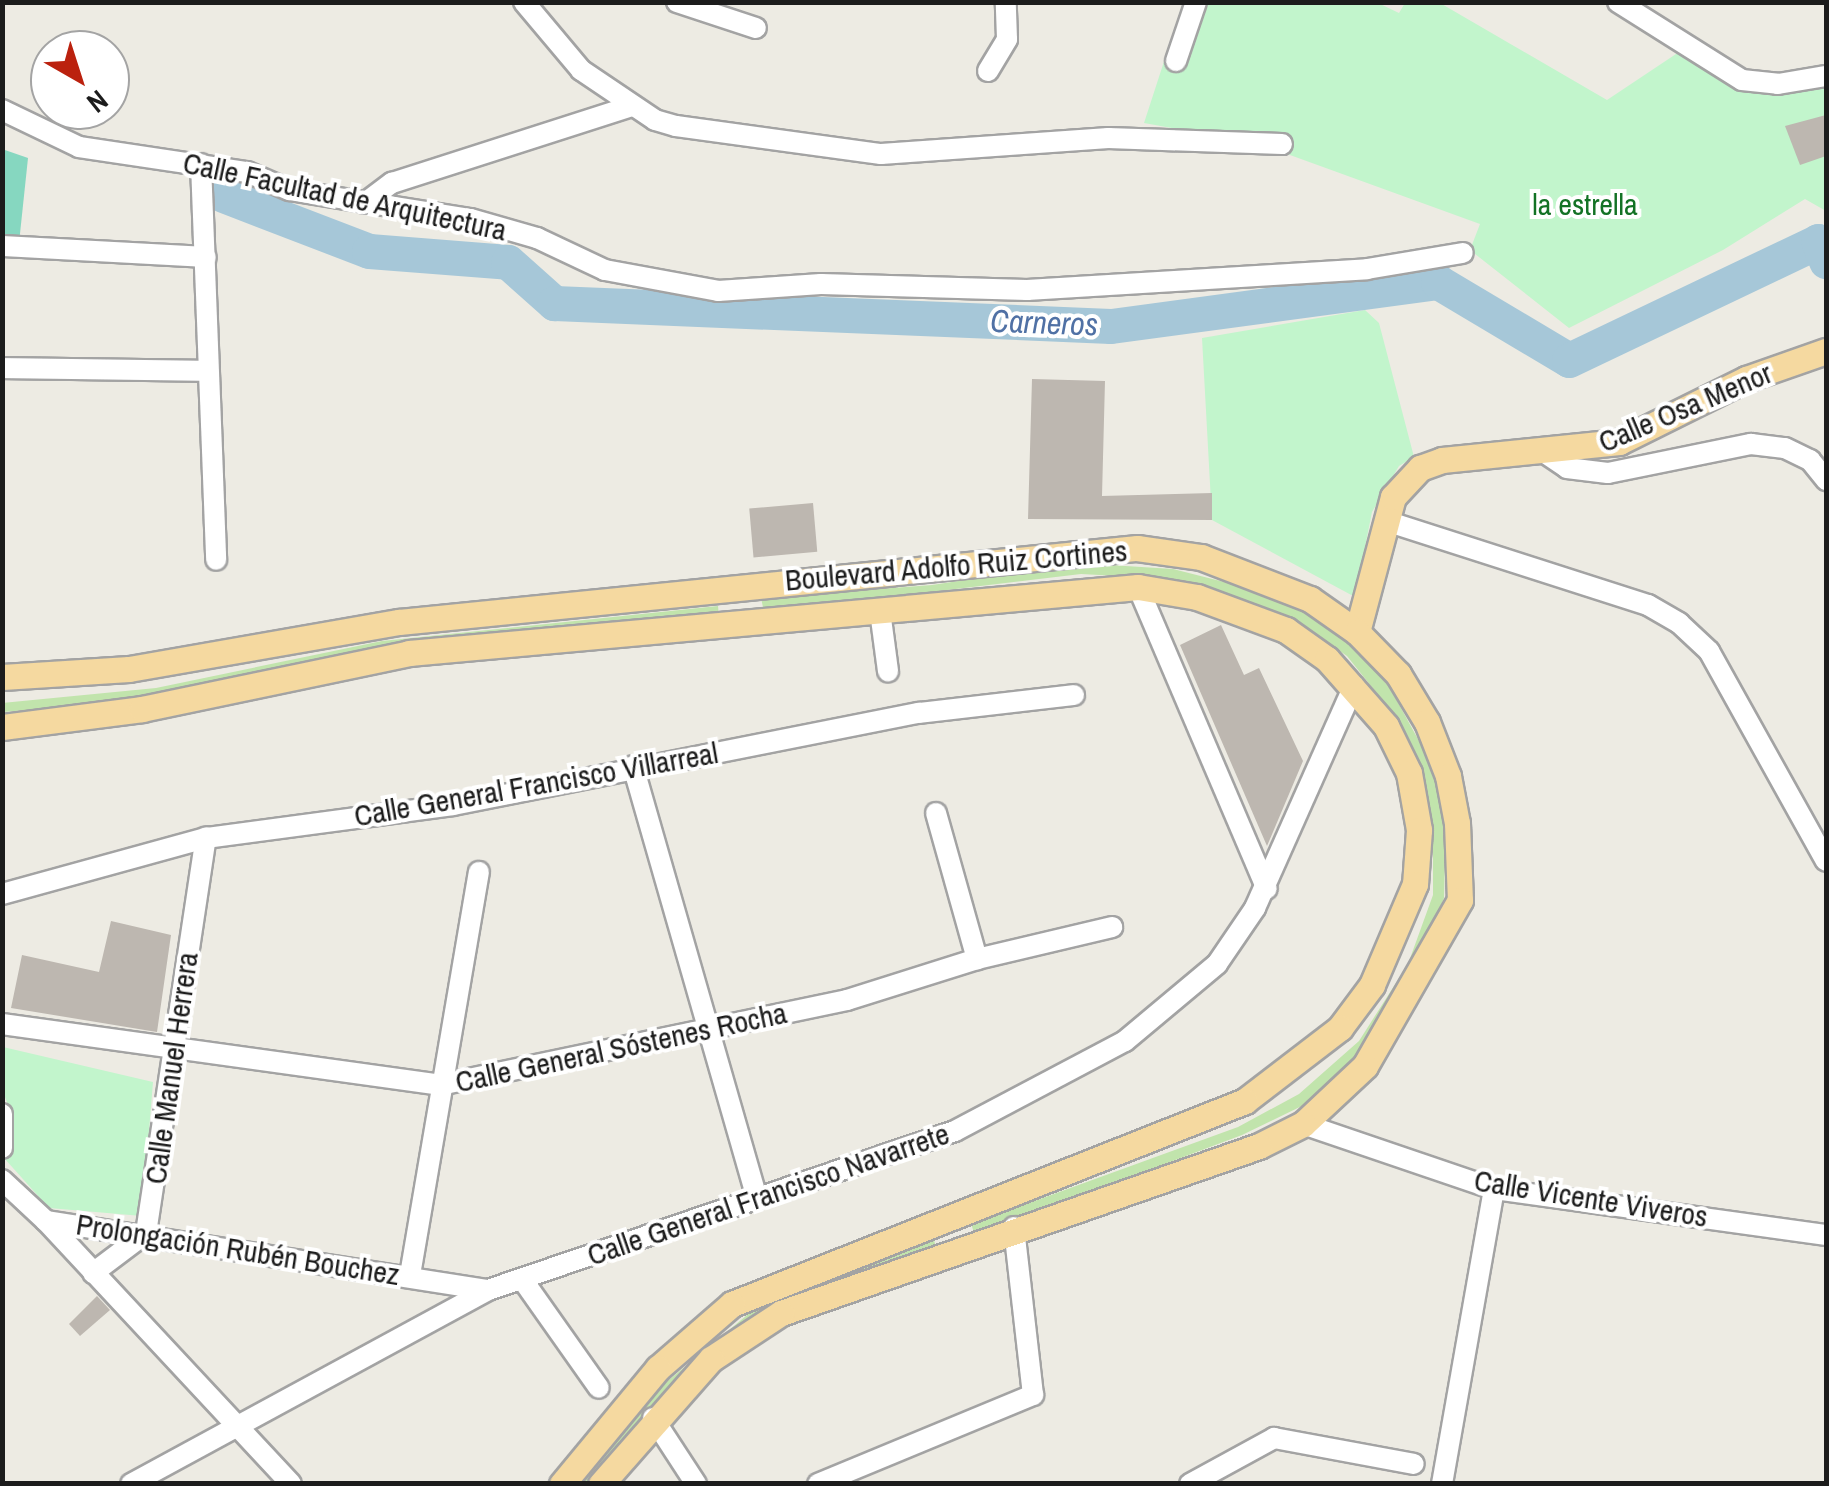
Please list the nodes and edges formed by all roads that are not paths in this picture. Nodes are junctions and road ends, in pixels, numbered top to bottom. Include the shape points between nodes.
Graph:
1 (524, 2) edge
2 (677, 2) edge
3 (1006, 2) edge
4 (1196, 2) edge
5 (1618, 2) edge
6 (756, 28) dead end
7 (1176, 61) dead end
8 (988, 72) dead end
9 (1826, 76) edge
10 (632, 106) junction
11 (2, 110) edge
12 (1282, 144) dead end
13 (201, 171) junction
14 (364, 203) junction
15 (2, 246) edge
16 (1464, 253) dead end
17 (206, 257) junction
18 (1826, 352) edge
19 (2, 368) edge
20 (208, 372) junction
21 (1542, 451) junction
22 (1826, 480) edge
23 (1386, 521) junction
24 (216, 560) dead end
25 (740, 584) junction
26 (1138, 587) junction
27 (880, 611) junction
28 (745, 626) junction
29 (1358, 632) junction
30 (888, 671) dead end
31 (2, 677) edge
32 (1354, 686) junction
33 (1074, 695) dead end
34 (2, 728) edge
35 (634, 766) junction
36 (936, 814) dead end
37 (206, 838) junction
38 (1826, 861) edge
39 (479, 872) dead end
40 (1267, 889) junction
41 (2, 894) edge
42 (1112, 928) dead end
43 (977, 958) junction
44 (2, 1024) edge
45 (710, 1027) junction
46 (173, 1051) junction
47 (440, 1085) junction
48 (2, 1114) edge
49 (1303, 1124) junction
50 (2, 1148) edge
51 (2, 1180) edge
52 (1494, 1189) junction
53 (756, 1194) junction
54 (953, 1212) junction
55 (46, 1221) junction
56 (1014, 1227) junction
57 (146, 1234) junction
58 (1826, 1235) edge
59 (965, 1245) junction
60 (93, 1273) junction
61 (410, 1275) junction
62 (522, 1280) junction
63 (488, 1290) junction
64 (599, 1388) dead end
65 (653, 1418) junction
66 (238, 1426) junction
67 (1414, 1464) dead end
68 (132, 1484) edge
69 (291, 1484) edge
70 (562, 1484) edge
71 (601, 1484) edge
72 (696, 1484) edge
73 (818, 1484) edge
74 (1190, 1484) edge
75 (1442, 1484) edge

1 - 10 street via 581,70
2 - 6 street
3 - 8 street via 1007,39
4 - 7 street
5 - 9 street via 1742,80 1778,84
10 - 12 street via 676,126 881,154 1108,138
10 - 14 street via 392,183
11 - 13 street, Calle Facultad de Arquitectura via 79,147
13 - 14 street, Calle Facultad de Arquitectura
13 - 17 street
14 - 16 street, Calle Facultad de Arquitectura via 470,218 537,238 605,270 718,291 821,284 1027,290 1367,269
15 - 17 street
17 - 20 street
18 - 21 main road, Calle Osa Menor via 1746,379 1619,442
19 - 20 street
20 - 24 street
21 - 22 street via 1567,468 1608,473 1751,444 1786,448 1810,460
21 - 23 main road, Calle Osa Menor via 1420,468 1393,497
23 - 29 main road, Calle Osa Menor
23 - 38 street via 1680,622 1708,651
25 - 28 main road
25 - 29 main road, Boulevard Adolfo Ruiz Cortines via 1137,548 1201,557 1254,574 1310,599
25 - 31 main road, Boulevard Adolfo Ruiz Cortines via 399,622 128,669
26 - 27 main road, Boulevard Adolfo Ruiz Cortines
26 - 32 main road, Boulevard Adolfo Ruiz Cortines via 1197,597 1286,630
26 - 40 street
27 - 28 main road, Boulevard Adolfo Ruiz Cortines
27 - 30 street
28 - 34 main road, Boulevard Adolfo Ruiz Cortines via 409,653 142,710
29 - 49 main road, Boulevard Adolfo Ruiz Cortines via 1398,674 1427,722 1458,824 1460,900 1365,1066
32 - 40 street, Calle General Francisco Navarrete
32 - 54 main road, Boulevard Adolfo Ruiz Cortines via 1386,726 1408,773 1419,830 1415,884 1372,986 1327,1039 1245,1101
33 - 35 street, Calle General Francisco Villarreal via 919,713
35 - 37 street, Calle General Francisco Villarreal via 453,806
35 - 45 street
36 - 43 street
37 - 41 street, Calle General Francisco Villarreal
37 - 46 street, Calle Manuel Herrera
39 - 47 street
40 - 53 street, Calle General Francisco Navarrete via 1217,964 1125,1041 955,1131
42 - 43 street, Calle General Sóstenes Rocha
43 - 45 street, Calle General Sóstenes Rocha via 847,1000
44 - 46 street, Calle General Sóstenes Rocha
45 - 47 street, Calle General Sóstenes Rocha via 530,1071
45 - 53 street
46 - 47 street, Calle General Sóstenes Rocha
46 - 57 street, Calle Manuel Herrera
47 - 61 street
48 - 50 street
49 - 52 street, Calle Vicente Viveros
49 - 56 main road, Boulevard Adolfo Ruiz Cortines via 1258,1146
51 - 55 street, Prolongación Rubén Bouchez
52 - 58 street, Calle Vicente Viveros
52 - 75 street
53 - 62 street, Calle General Francisco Navarrete
54 - 59 main road
54 - 70 main road, Boulevard Adolfo Ruiz Cortines via 732,1304 658,1368
55 - 57 street, Prolongación Rubén Bouchez
55 - 60 street
56 - 59 main road, Boulevard Adolfo Ruiz Cortines
56 - 73 street via 1033,1395
57 - 60 street
57 - 61 street, Prolongación Rubén Bouchez
59 - 65 main road, Boulevard Adolfo Ruiz Cortines via 781,1313 711,1359
60 - 66 street
61 - 63 street, Prolongación Rubén Bouchez
62 - 63 street, Calle General Francisco Navarrete
62 - 64 street
63 - 66 street, Calle General Francisco Navarrete
65 - 71 main road, Boulevard Adolfo Ruiz Cortines
65 - 72 street
66 - 68 street, Calle General Francisco Navarrete
66 - 69 street
67 - 74 street via 1274,1438

